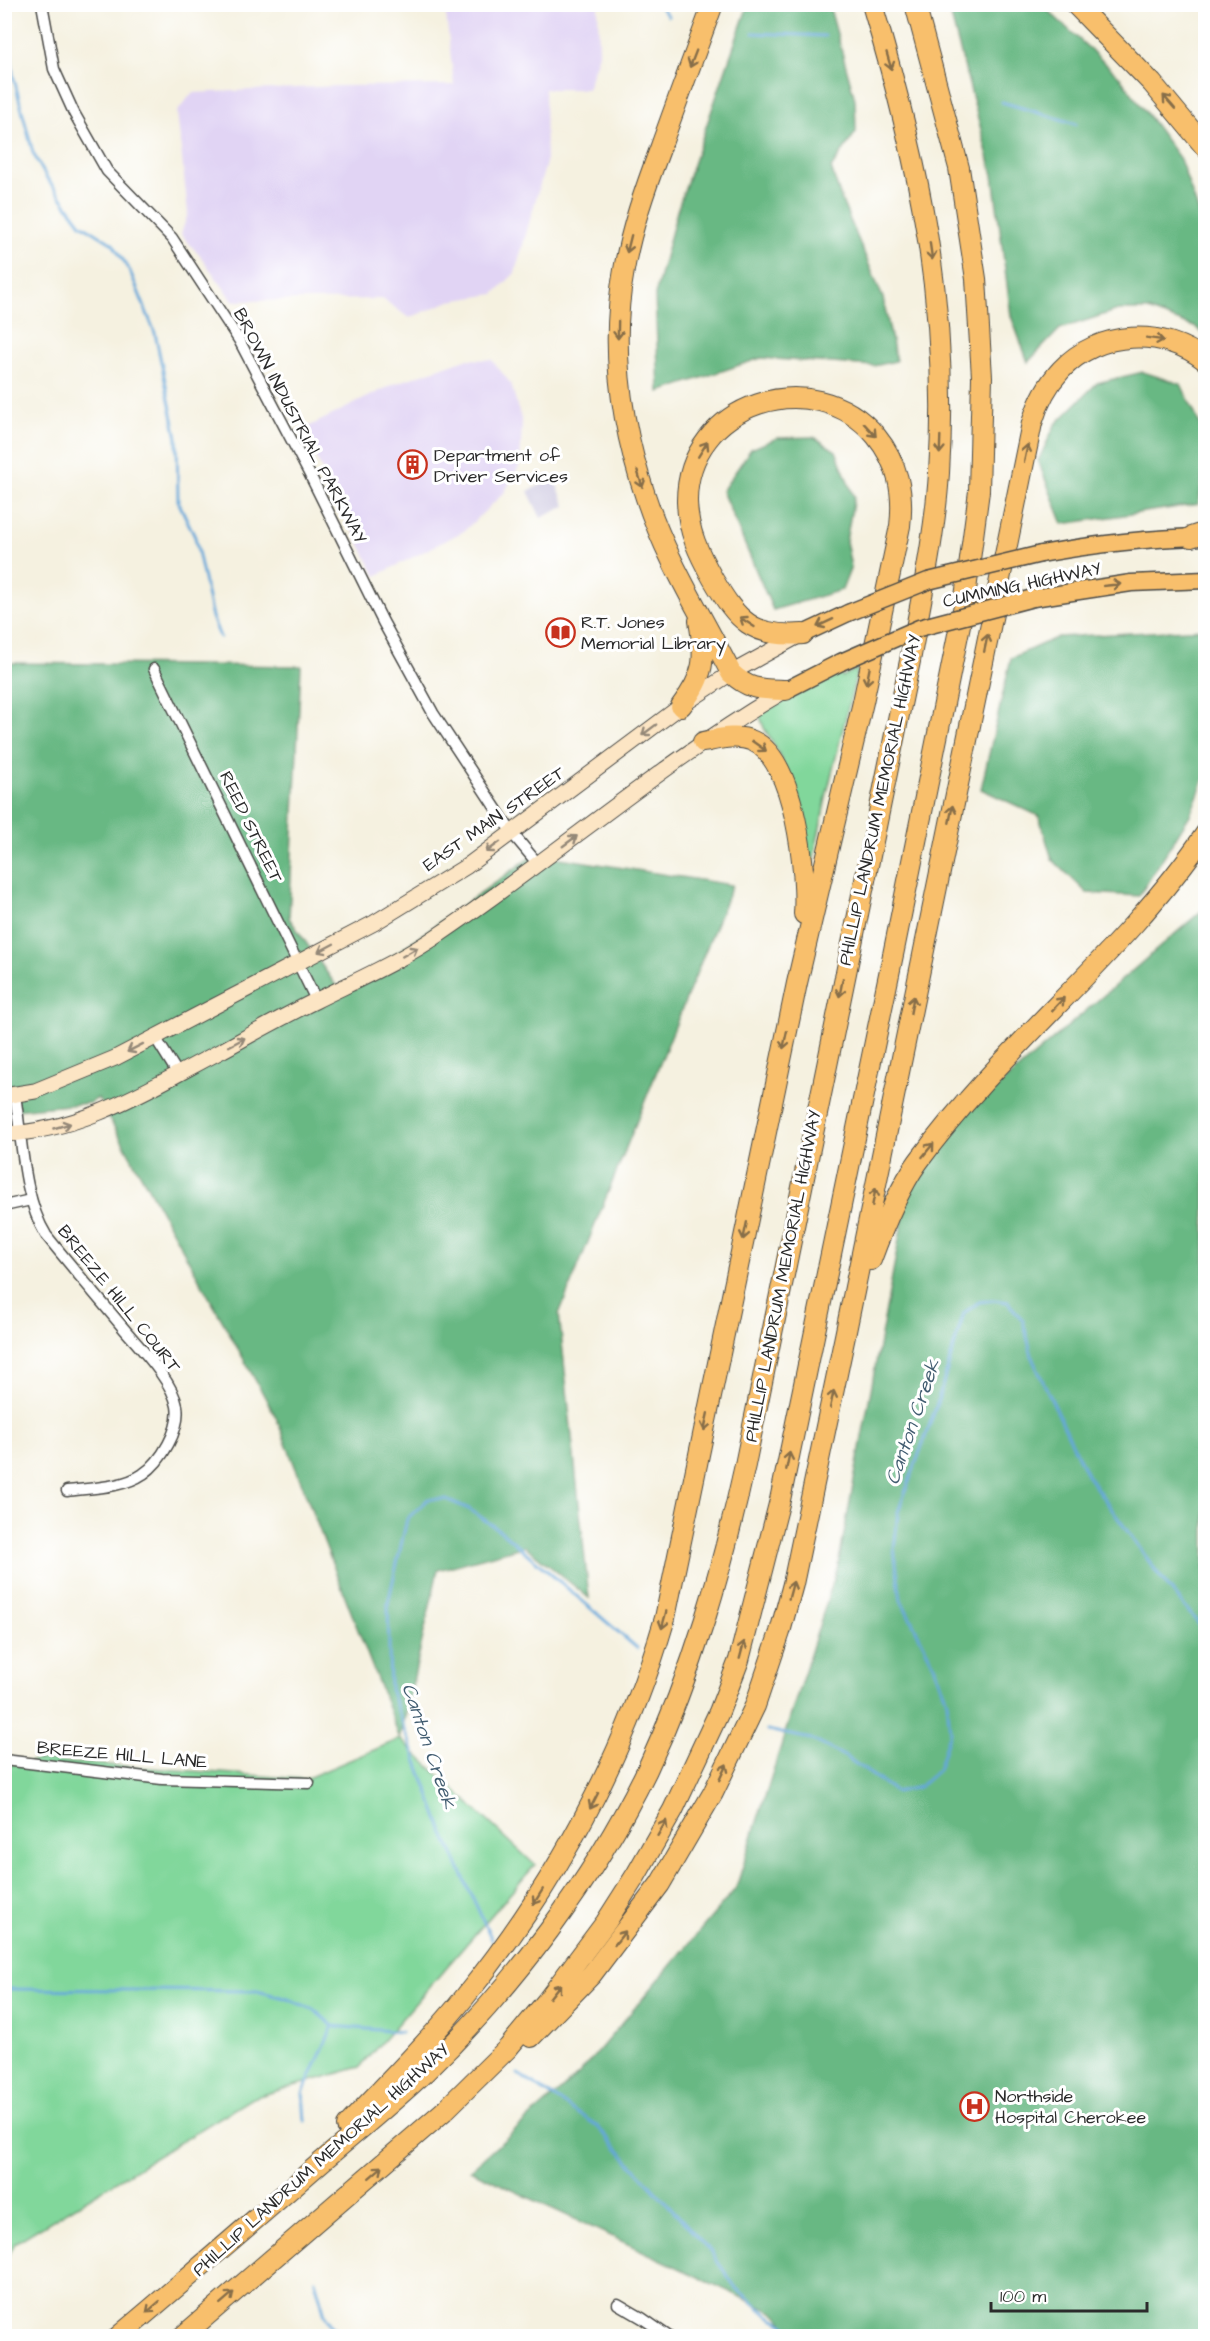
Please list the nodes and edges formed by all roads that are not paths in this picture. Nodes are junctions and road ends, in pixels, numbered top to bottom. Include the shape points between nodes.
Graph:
1 (42, 4) edge
2 (713, 4) edge
3 (872, 4) edge
4 (915, 4) edge
5 (1075, 4) edge
6 (1206, 148) edge
7 (1206, 360) edge
8 (1201, 536) edge
9 (1206, 580) edge
10 (928, 581) joint
11 (696, 604) junction
12 (803, 634) junction
13 (154, 669) dead end
14 (731, 673) junction
15 (786, 690) junction
16 (681, 706) junction
17 (703, 742) junction
18 (512, 833) junction
19 (1206, 833) edge
20 (538, 864) junction
21 (299, 962) junction
22 (796, 983) junction
23 (316, 1000) junction
24 (156, 1037) junction
25 (178, 1074) junction
26 (10, 1095) edge
27 (21, 1132) junction
28 (4, 1134) edge
29 (31, 1200) junction
30 (4, 1206) edge
31 (845, 1336) junction
32 (67, 1491) dead end
33 (4, 1760) edge
34 (309, 1783) dead end
35 (444, 2111) junction
36 (278, 2201) junction
37 (618, 2304) dead end
38 (119, 2337) edge
39 (183, 2337) edge
40 (668, 2337) edge

1 - 18 street, BROWN INDUSTRIAL PARKWAY via 54,69 74,113 108,171 172,238 239,340 433,713
2 -> 11 highway via 634,225 623,272 618,329 621,392 634,460 657,527
3 -> 36 highway, PHILLIP LANDRUM MEMORIAL HIGHWAY via 900,104 929,237 940,355 939,474 910,661 723,1558 702,1634 659,1743 620,1819 566,1905 512,1978 457,2039
35 -> 4 highway via 508,2048 577,1963 636,1875 673,1810 739,1659 780,1500 964,605 979,492 982,377 973,257 959,168
6 -> 5 highway via 1152,83
31 -> 7 highway via 1038,405 1073,359 1118,339 1167,341
8 - 10 main road, CUMMING HIGHWAY, bridge via 1041,554
15 -> 9 main road, CUMMING HIGHWAY, bridge via 919,628 1033,598 1102,586
10 -> 12 main road, EAST MAIN STREET, bridge
11 - 14 highway
11 - 16 highway via 702,668
12 - 14 main road, EAST MAIN STREET
12 -> 22 highway via 769,633 733,611 693,539 687,503 699,454 720,427 765,401 801,397 832,404 862,422 881,443 896,469 902,497 899,532 863,702
13 - 21 street, REED STREET
14 - 15 highway via 757,689
14 - 16 main road, EAST MAIN STREET
15 - 17 main road
16 -> 18 main road, EAST MAIN STREET
20 -> 17 main road
17 -> 22 highway via 751,740 766,750 784,784 798,833 804,876 804,918
18 - 20 street, BROWN INDUSTRIAL PARKWAY
18 -> 21 main road, EAST MAIN STREET via 458,872
31 -> 19 highway via 881,1231 917,1163 976,1090 1162,893
23 -> 20 main road via 360,980 438,935
21 - 23 street, REED STREET
21 - 24 main road, EAST MAIN STREET
22 -> 36 highway via 665,1618 618,1751 569,1847 497,1957 435,2032
25 -> 23 main road
24 - 25 street
24 -> 26 main road, EAST MAIN STREET via 35,1091
27 -> 25 main road via 74,1123 140,1096
26 - 27 street, BREEZE HILL COURT
27 - 28 main road
27 - 29 street, BREEZE HILL COURT
29 - 30 street
29 - 32 street, BREEZE HILL COURT via 35,1218 46,1235 147,1356 169,1387 177,1407 171,1437 160,1457 142,1475 118,1484
35 -> 31 highway via 537,2032 592,1974 660,1884 713,1793 755,1706 780,1632
33 - 34 street, BREEZE HILL LANE via 162,1779
39 -> 35 highway
36 -> 38 highway, PHILLIP LANDRUM MEMORIAL HIGHWAY
37 - 40 street

